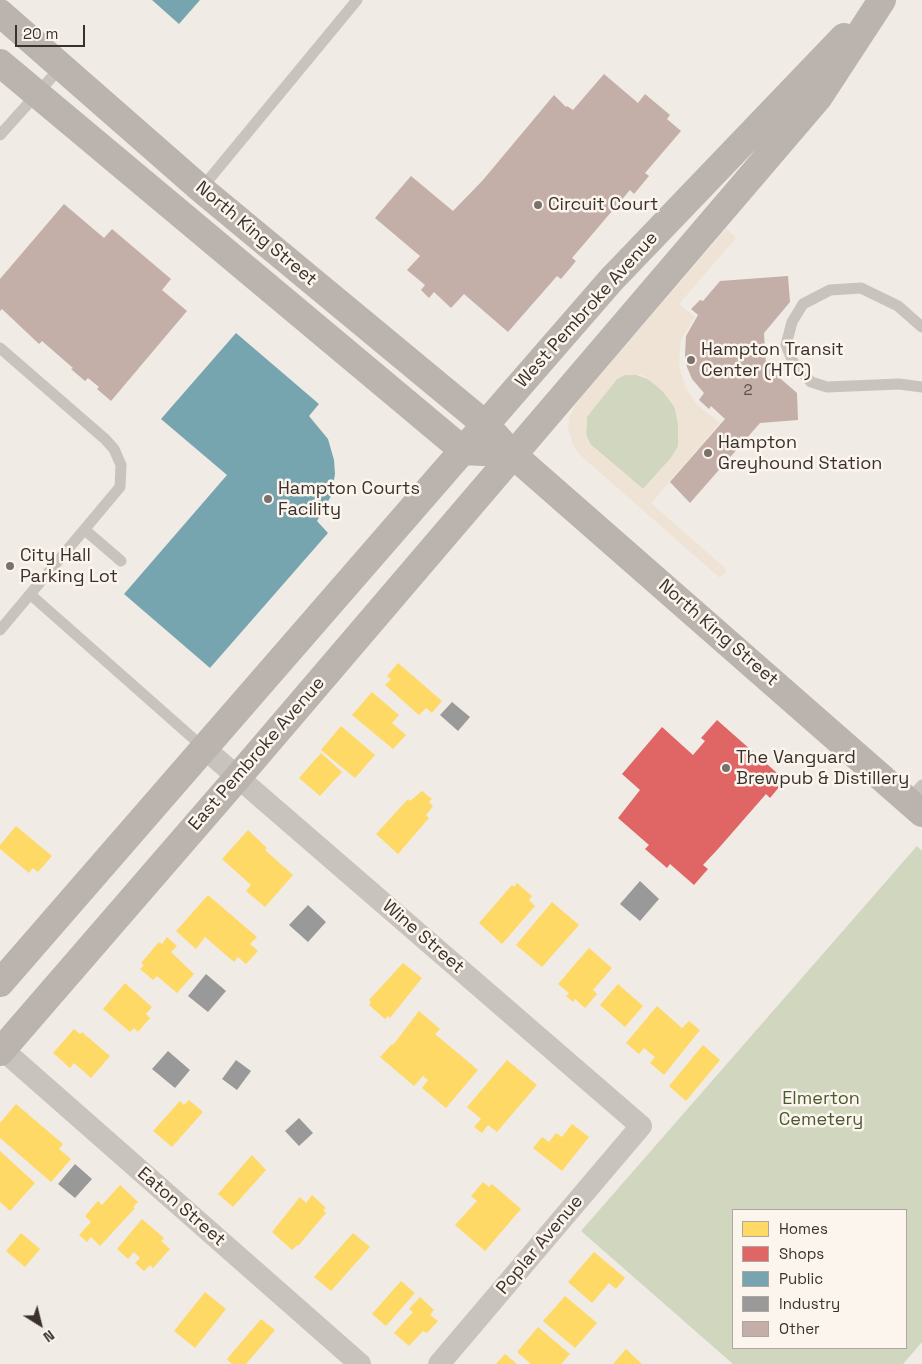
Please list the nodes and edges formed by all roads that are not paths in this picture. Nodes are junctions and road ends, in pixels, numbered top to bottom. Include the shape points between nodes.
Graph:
1 (357, 0) edge
2 (882, 0) edge
3 (0, 13) edge
4 (0, 63) edge
5 (60, 67) junction
6 (36, 94) junction
7 (0, 135) edge
8 (201, 189) junction
9 (922, 327) edge
10 (0, 348) edge
11 (922, 387) edge
12 (486, 425) junction
13 (464, 451) junction
14 (512, 454) junction
15 (84, 530) junction
16 (121, 561) dead end
17 (31, 595) junction
18 (0, 630) edge
19 (204, 748) junction
20 (238, 777) junction
21 (917, 800) edge
22 (0, 983) edge
23 (0, 1050) edge
24 (641, 1126) joint
25 (360, 1364) edge
26 (439, 1364) edge

1 - 8 lane
2 - 12 main road, West Pembroke Avenue via 611,280
2 - 14 main road, West Pembroke Avenue via 818,98
3 - 5 main road, North King Street
4 - 6 main road, North King Street
5 - 6 lane
5 - 8 main road, North King Street
6 - 7 lane
6 - 13 main road, North King Street
8 - 12 main road, North King Street
9 - 11 lane via 898,306 861,288 830,290 803,304 792,322 786,345 793,362 811,382 827,387 898,384
10 - 15 lane via 114,449 121,465 120,487
12 - 13 main road, West Pembroke Avenue
12 - 14 main road, North King Street
13 - 14 main road
13 - 19 main road
14 - 20 main road, East Pembroke Avenue
14 - 21 main road, North King Street
15 - 16 lane
15 - 17 lane
17 - 18 lane
17 - 19 lane
19 - 20 street, Wine Street
19 - 22 main road
20 - 23 main road, East Pembroke Avenue
20 - 24 street, Wine Street
23 - 25 street, Eaton Street
24 - 26 street, Poplar Avenue

